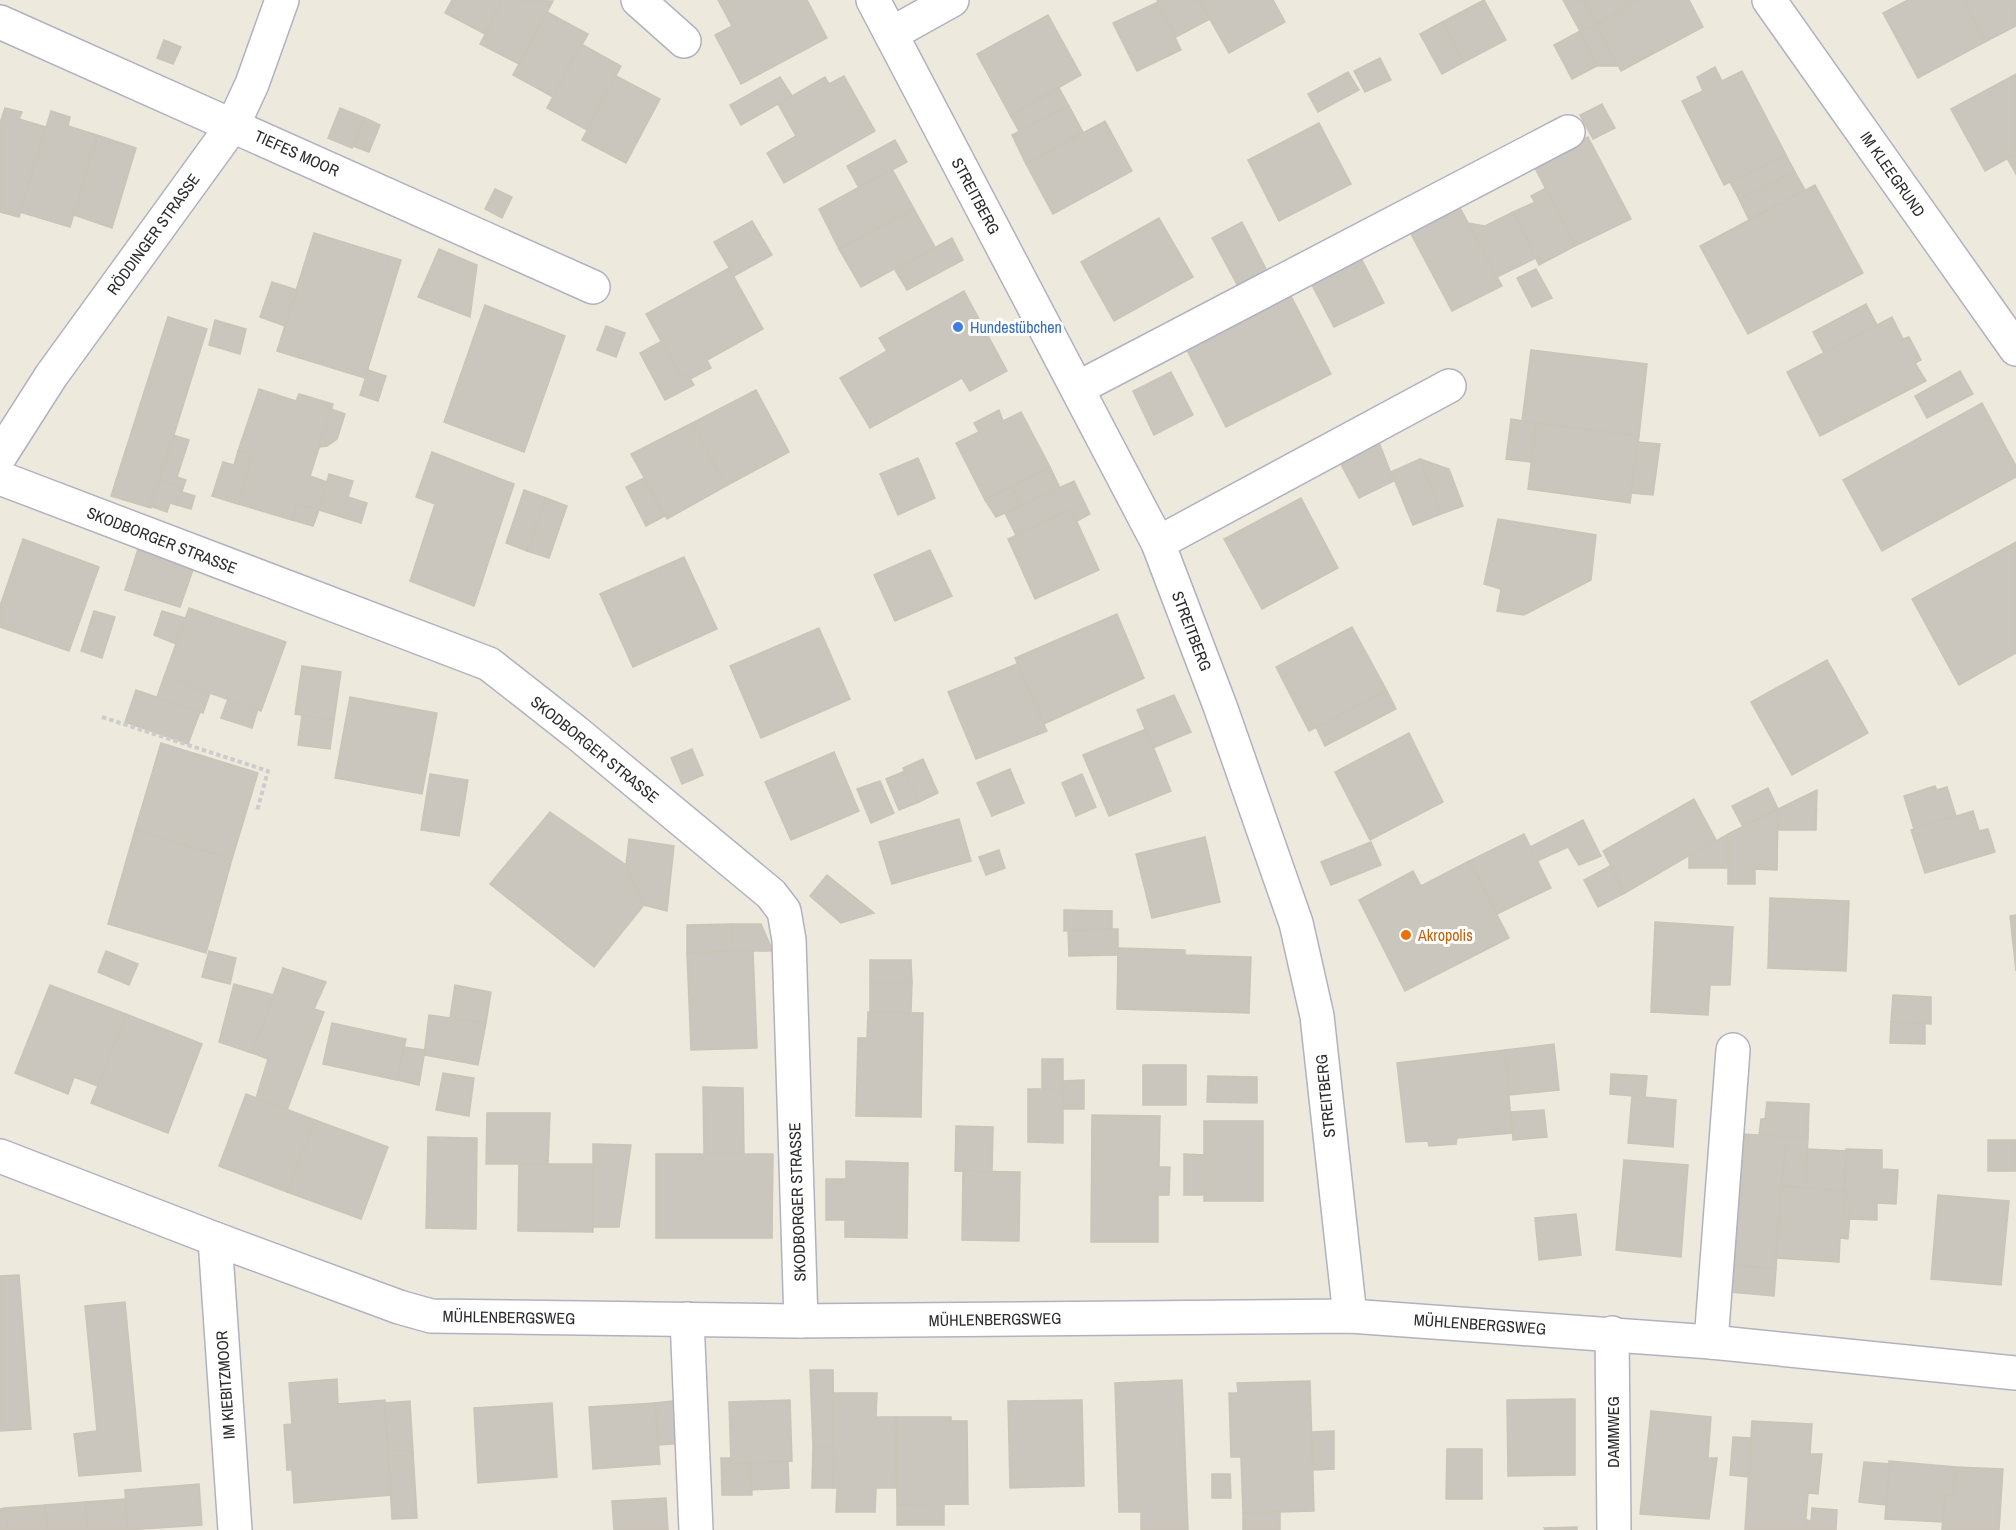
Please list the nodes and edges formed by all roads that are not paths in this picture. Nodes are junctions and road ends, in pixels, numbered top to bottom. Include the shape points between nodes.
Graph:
1 (282, 0) edge
2 (638, 0) edge
3 (873, 0) edge
4 (952, 0) edge
5 (1769, 0) edge
6 (0, 22) edge
7 (891, 34) junction
8 (684, 41) dead end
9 (233, 124) junction
10 (1568, 132) dead end
11 (593, 286) dead end
12 (2016, 349) edge
13 (1449, 386) dead end
14 (1078, 388) junction
15 (0, 456) edge
16 (0, 478) edge
17 (1158, 543) junction
18 (1733, 1050) dead end
19 (0, 1156) edge
20 (215, 1239) junction
21 (1350, 1316) junction
22 (687, 1319) junction
23 (801, 1321) junction
24 (1612, 1333) junction
25 (1711, 1342) junction
26 (2016, 1373) edge
27 (235, 1530) edge
28 (696, 1530) edge
29 (1614, 1530) edge

1 - 9 street, RÖDDINGER STRASSE
2 - 8 street
3 - 7 street, STREITBERG
4 - 7 street
5 - 12 street, IM KLEEGRUND
6 - 9 street, TIEFES MOOR
7 - 14 street, STREITBERG
9 - 11 street, TIEFES MOOR
9 - 15 street, RÖDDINGER STRASSE via 51,376
10 - 14 street
13 - 17 street
14 - 17 street, STREITBERG
16 - 23 street, SKODBORGER STRASSE via 489,664 771,894 784,911 789,940
17 - 21 street, STREITBERG via 1296,923 1317,1016
18 - 25 street
19 - 20 street, MÜHLENBERGSWEG
20 - 22 street, MÜHLENBERGSWEG via 431,1316
20 - 27 street, IM KIEBITZMOOR
21 - 23 street, MÜHLENBERGSWEG
21 - 24 street, MÜHLENBERGSWEG
22 - 23 street, MÜHLENBERGSWEG
22 - 28 street
24 - 25 street, MÜHLENBERGSWEG
24 - 29 street, DAMMWEG
25 - 26 street, MÜHLENBERGSWEG

